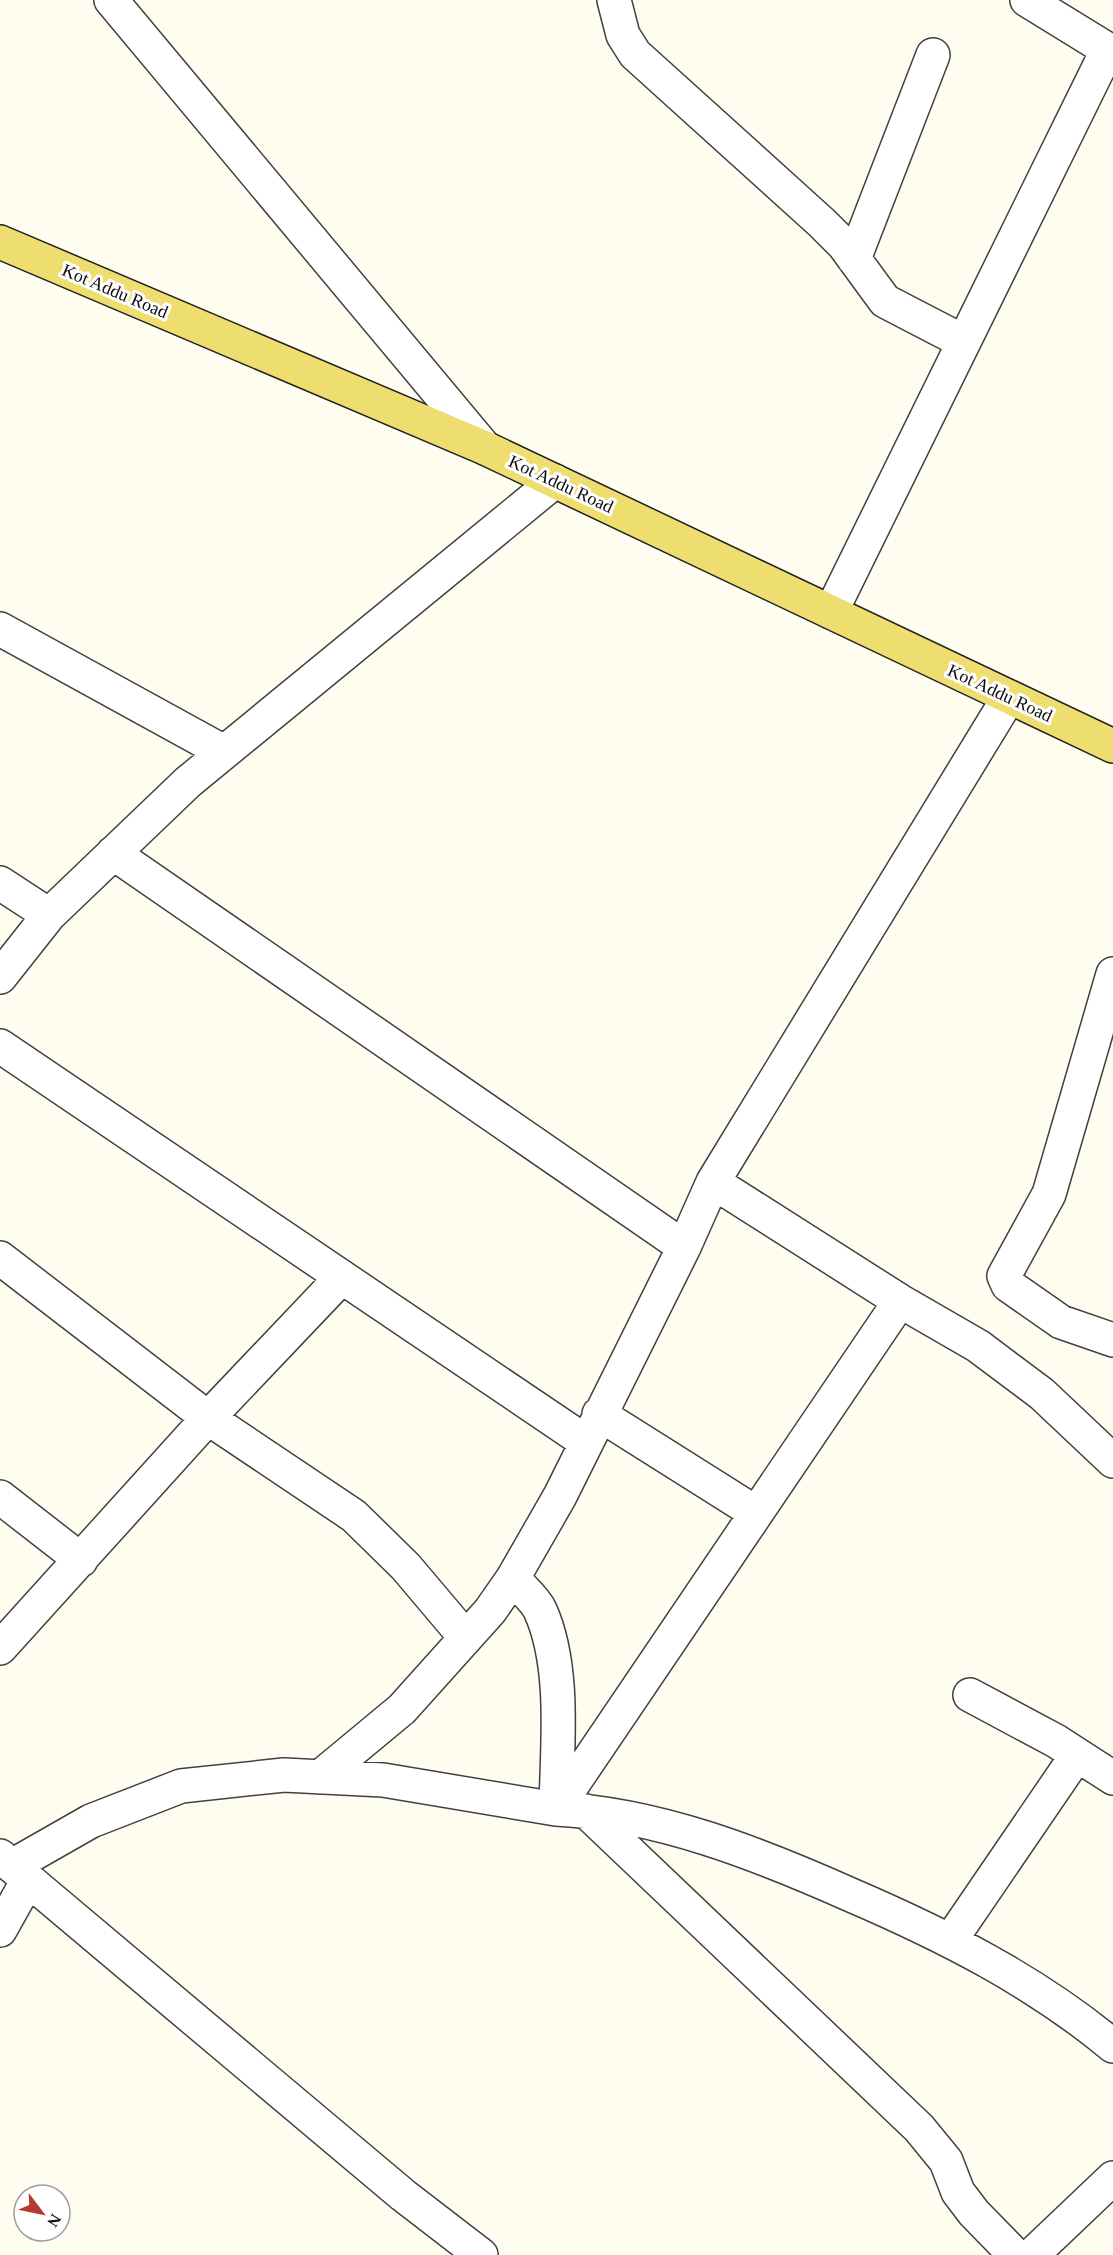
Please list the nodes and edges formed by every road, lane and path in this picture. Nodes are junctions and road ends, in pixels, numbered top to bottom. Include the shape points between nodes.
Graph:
1 (111, 0) edge
2 (614, 0) edge
3 (1027, 0) edge
4 (1110, 52) edge
5 (933, 55) dead end
6 (0, 242) edge
7 (854, 259) junction
8 (964, 342) junction
9 (485, 448) junction
10 (555, 481) junction
11 (831, 612) junction
12 (0, 629) edge
13 (1009, 697) junction
14 (1113, 746) edge
15 (224, 752) junction
16 (113, 853) junction
17 (0, 883) edge
18 (50, 915) junction
19 (1113, 974) edge
20 (0, 976) edge
21 (0, 1046) edge
22 (713, 1182) junction
23 (684, 1247) junction
24 (0, 1258) edge
25 (342, 1277) junction
26 (900, 1301) junction
27 (1113, 1340) edge
28 (208, 1418) junction
29 (592, 1428) junction
30 (1113, 1461) edge
31 (0, 1497) edge
32 (756, 1513) junction
33 (81, 1560) junction
34 (513, 1578) junction
35 (466, 1638) junction
36 (0, 1648) edge
37 (970, 1695) dead end
38 (1077, 1755) junction
39 (320, 1777) junction
40 (1113, 1778) edge
41 (571, 1809) junction
42 (14, 1867) edge
43 (0, 1930) edge
44 (950, 1941) junction
45 (1113, 2046) edge
46 (1113, 2178) edge
47 (1029, 2254) edge
48 (481, 2255) edge

1 - 9 street
2 - 7 street via 623,35 635,54 822,223
3 - 4 street
4 - 8 street
5 - 7 street
6 - 9 main road, Kot Addu Road
7 - 8 street via 885,301
8 - 11 street
9 - 10 main road, Kot Addu Road
10 - 11 main road, Kot Addu Road
10 - 15 street
11 - 13 main road, Kot Addu Road
12 - 15 street
13 - 14 main road, Kot Addu Road
13 - 22 street
15 - 16 street
16 - 18 street
16 - 23 street
17 - 18 street
18 - 20 street
19 - 27 street via 1048,1194 1004,1276 1016,1292 1061,1322
21 - 25 street
22 - 23 street
22 - 26 street
23 - 29 street
24 - 28 street
25 - 28 street
25 - 29 street
26 - 30 street via 978,1346 1042,1394
26 - 32 street
28 - 33 street
28 - 35 street via 354,1516 406,1567
29 - 32 street
29 - 34 street via 560,1496
31 - 33 street
32 - 41 street
33 - 36 street
34 - 35 street
34 - 41 street via 539,1608 551,1642
35 - 39 street via 402,1709
37 - 38 street
38 - 40 street
38 - 44 street
39 - 41 street via 383,1780
39 - 42 street via 284,1774 181,1786 91,1821
41 - 44 street via 689,1833 749,1852
41 - 47 street via 919,2128 946,2160 958,2192 974,2213
42 - 43 street
42 - 48 street via 403,2195
44 - 45 street via 988,1960 1080,2018
46 - 47 street

